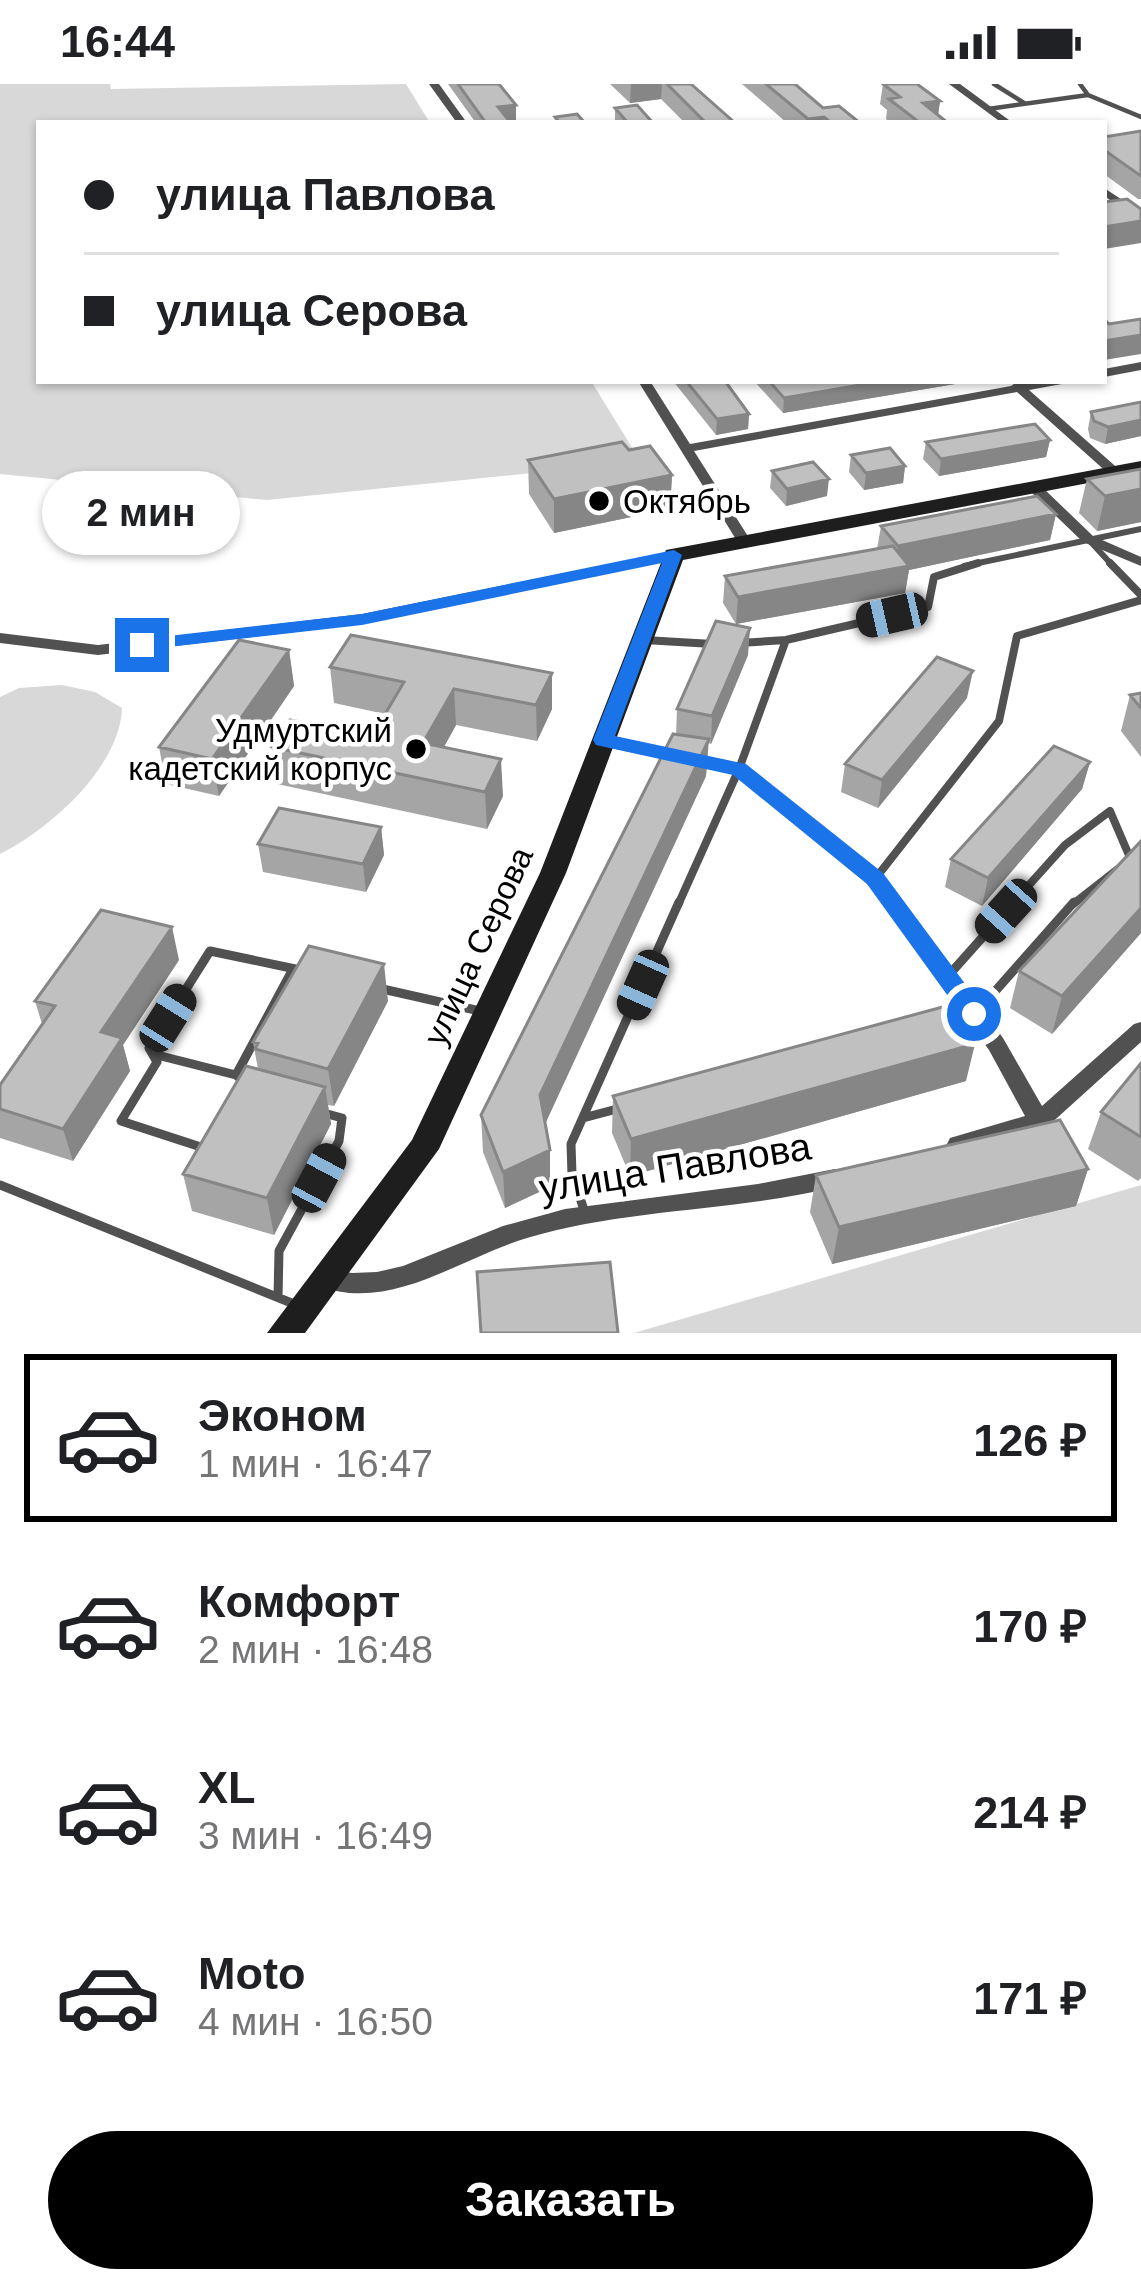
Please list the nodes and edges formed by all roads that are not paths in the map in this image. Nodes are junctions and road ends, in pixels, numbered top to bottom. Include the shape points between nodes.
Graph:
1 (434, 84) edge
2 (954, 84) edge
3 (994, 84) edge
4 (1092, 84) edge
5 (1080, 85) edge
6 (1088, 95) junction
7 (1025, 104) junction
8 (988, 109) junction
9 (1141, 117) edge
10 (460, 120) edge
11 (1004, 120) edge
12 (1107, 193) edge
13 (1141, 217) edge
14 (1141, 366) edge
15 (1107, 372) edge
16 (646, 384) edge
17 (1016, 384) edge
18 (688, 448) junction
19 (1141, 467) edge
20 (1115, 472) junction
21 (1037, 490) junction
22 (1141, 529) edge
23 (1088, 539) junction
24 (744, 541) junction
25 (674, 555) junction
26 (1141, 562) edge
27 (1141, 597) edge
28 (0, 638) edge
29 (641, 640) junction
30 (786, 640) junction
31 (603, 740) junction
32 (739, 769) junction
33 (1137, 866) edge
34 (875, 878) junction
35 (293, 969) junction
36 (315, 974) edge
37 (947, 977) junction
38 (358, 983) edge
39 (488, 1012) junction
40 (974, 1014) junction
41 (928, 1026) edge
42 (1141, 1030) edge
43 (152, 1053) junction
44 (236, 1075) junction
45 (263, 1096) edge
46 (629, 1106) edge
47 (303, 1107) edge
48 (583, 1118) junction
49 (1039, 1121) junction
50 (221, 1130) edge
51 (927, 1152) edge
52 (860, 1171) edge
53 (0, 1185) edge
54 (585, 1215) junction
55 (326, 1279) junction
56 (291, 1303) junction
57 (284, 1333) edge

1 - 10 street
2 - 8 street
3 - 7 lane
4 - 5 lane
5 - 6 lane
6 - 7 lane
6 - 9 lane
7 - 8 lane
8 - 11 street
12 - 13 street
14 - 15 street
16 - 18 street
17 - 18 street
17 - 20 street
18 - 24 street
19 - 20 main road
20 - 21 main road
21 - 23 street
21 - 24 main road
22 - 23 lane
23 - 26 street
23 - 27 lane
23 - 30 lane via 948,569 934,577 928,607
24 - 25 main road
25 - 28 street via 362,620 98,650
25 - 29 main road, улица Серова
27 - 34 lane via 1017,636 1000,721
29 - 30 lane
29 - 31 main road, улица Серова
30 - 32 lane
31 - 32 street
31 - 39 main road, улица Серова via 554,873
32 - 34 street
32 - 48 lane
33 - 37 lane via 1110,811 1065,845
33 - 40 lane via 1103,875 1079,896
34 - 37 street
35 - 36 lane
35 - 43 lane via 210,951
35 - 44 lane
37 - 40 street
38 - 39 lane
39 - 55 main road, улица Серова via 423,1149
40 - 41 lane
40 - 49 street
42 - 49 street
43 - 44 lane
43 - 50 lane via 157,1062 121,1121 210,1150
44 - 45 lane via 244,1091
46 - 48 lane
47 - 56 lane via 342,1118 339,1141 279,1251
48 - 54 lane via 572,1160
49 - 51 street
52 - 54 street, улица Павлова via 771,1196
53 - 56 lane
54 - 55 street, улица Павлова via 526,1228 410,1276
55 - 56 main road, улица Серова
56 - 57 main road, улица Серова

